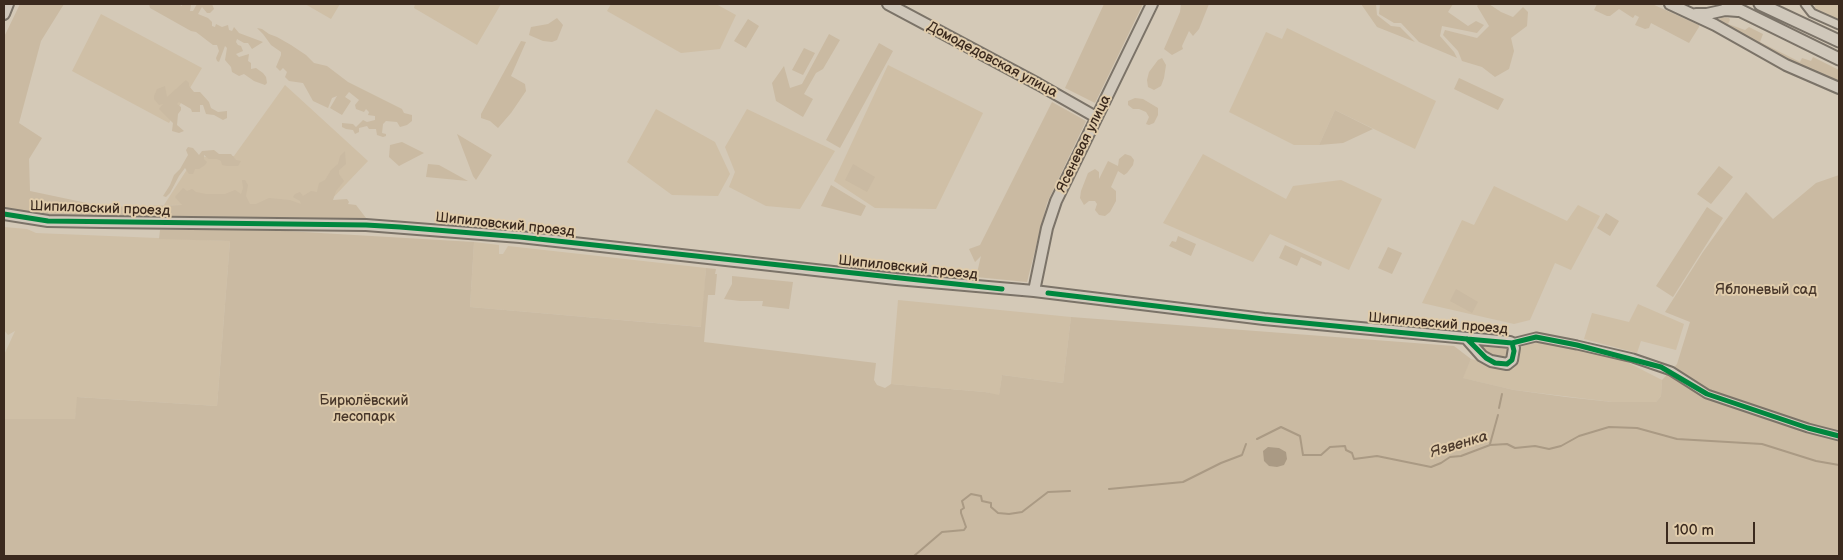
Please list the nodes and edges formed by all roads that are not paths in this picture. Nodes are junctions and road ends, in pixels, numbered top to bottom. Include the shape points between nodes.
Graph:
1 (8, 4) edge
2 (888, 4) edge
3 (1152, 4) edge
4 (1670, 4) edge
5 (1727, 4) edge
6 (1760, 4) edge
7 (1805, 4) edge
8 (1690, 13) junction
9 (4, 14) edge
10 (1749, 15) junction
11 (1839, 25) edge
12 (1839, 41) edge
13 (1839, 60) edge
14 (1839, 88) edge
15 (1096, 117) junction
16 (4, 214) edge
17 (1034, 291) junction
18 (1467, 339) junction
19 (1512, 343) junction
20 (1839, 436) edge

1 - 9 main road
2 - 15 main road, Домодедовская улица
3 - 15 main road, Ясеневая улица
4 - 8 main road
5 - 10 main road
6 - 12 main road
7 - 11 street via 1812,13
8 - 10 main road via 1702,15 1730,10
8 - 14 main road via 1795,69
10 - 13 main road
15 - 17 main road, Ясеневая улица via 1056,201
16 - 17 main road, Шипиловский проезд via 48,221 407,227
17 - 18 main road, Шипиловский проезд
18 - 19 main road, Шипиловский проезд
18 - 19 main road via 1486,358 1507,364 1512,360
19 - 20 street, Шипиловский проезд via 1536,338 1633,358 1666,369 1707,394

